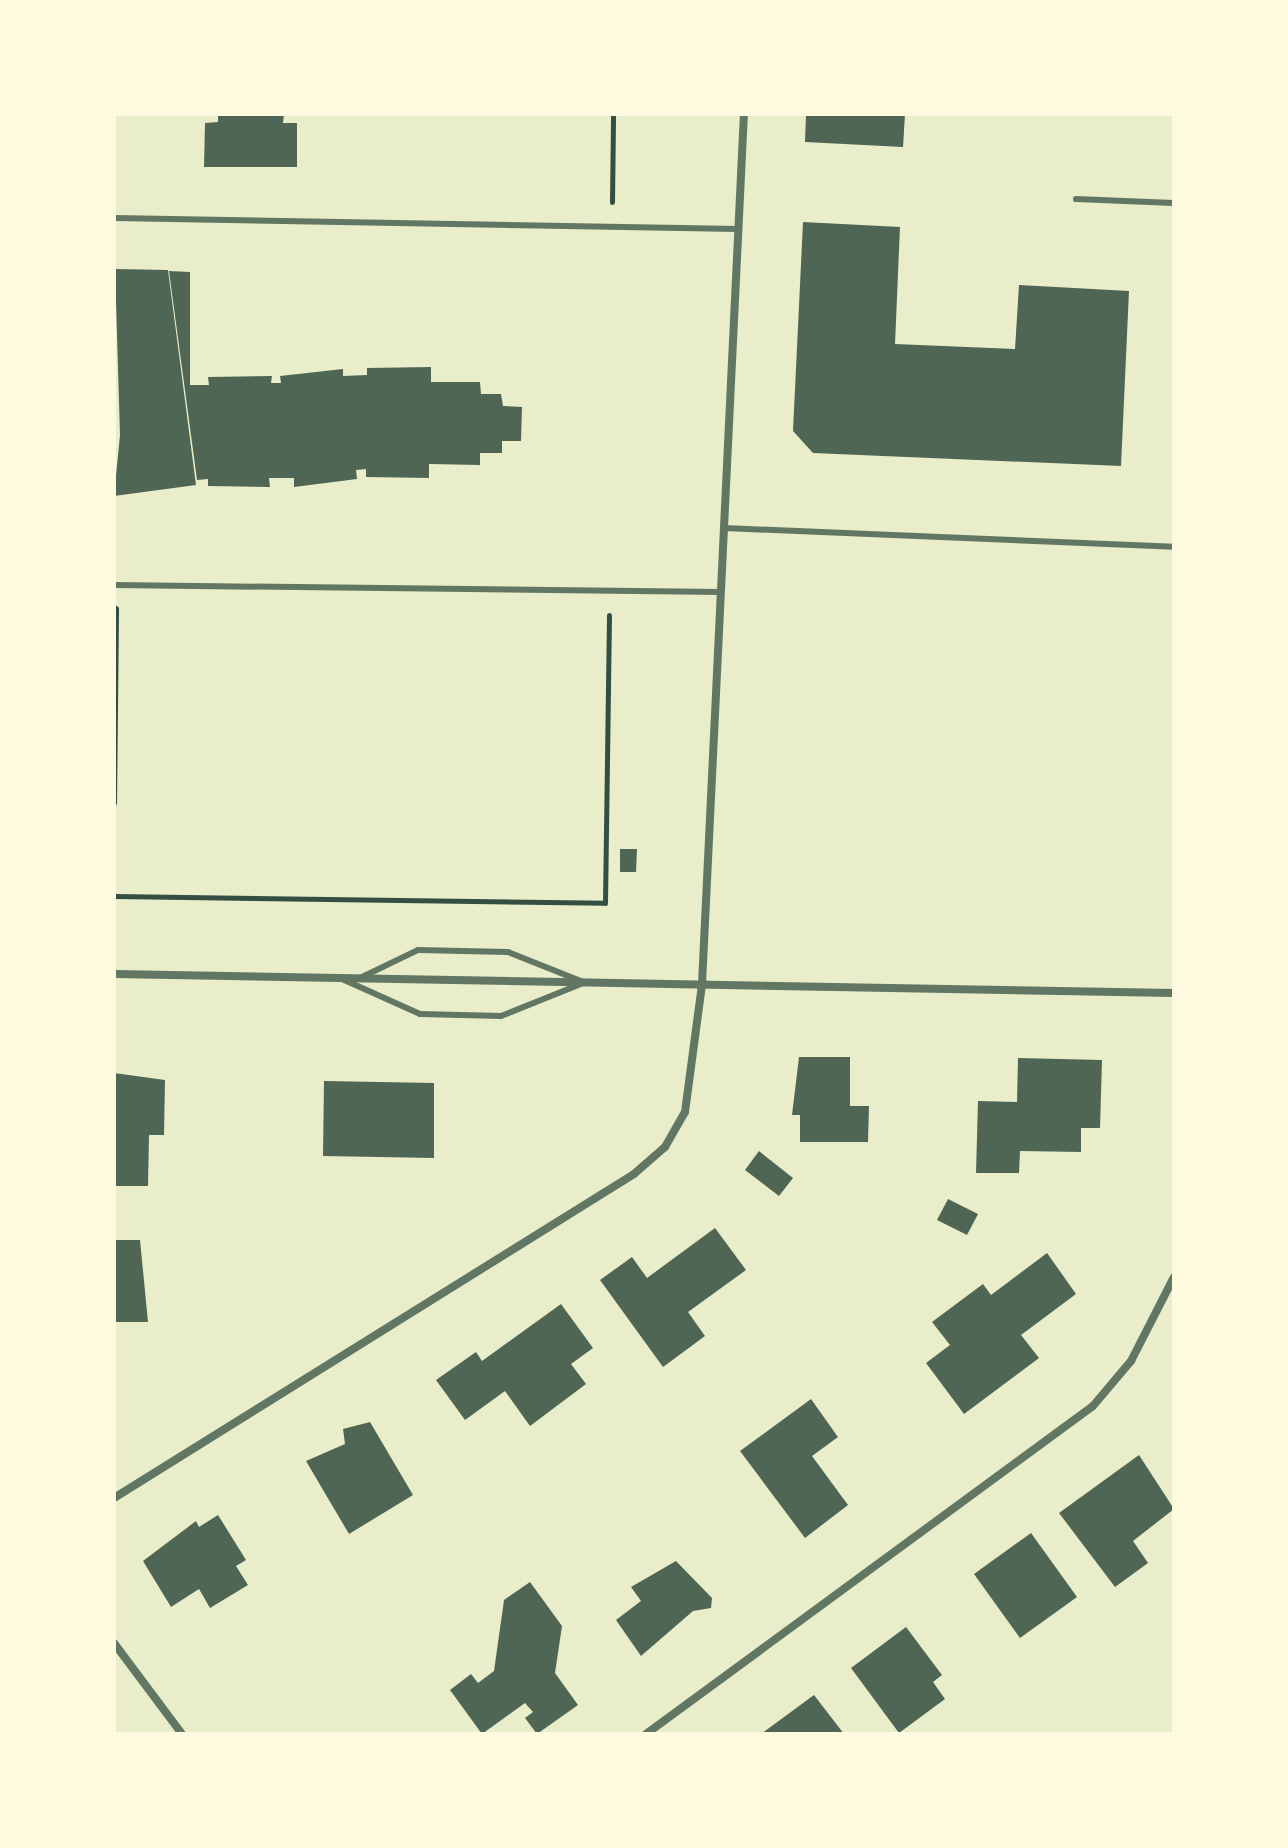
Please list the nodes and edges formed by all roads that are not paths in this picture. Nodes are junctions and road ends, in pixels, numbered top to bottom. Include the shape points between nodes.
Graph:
1 (744, 114) edge
2 (1076, 199) dead end
3 (1174, 203) edge
4 (114, 218) edge
5 (738, 229) junction
6 (724, 528) junction
7 (1174, 547) edge
8 (115, 585) edge
9 (721, 592) junction
10 (114, 974) edge
11 (339, 978) junction
12 (360, 978) junction
13 (584, 982) junction
14 (702, 984) junction
15 (1174, 993) edge
16 (1174, 1277) edge
17 (114, 1498) edge
18 (114, 1643) edge
19 (182, 1734) edge
20 (646, 1734) edge

1 - 5 street
2 - 3 lane
4 - 5 lane
5 - 6 street
6 - 7 lane
6 - 9 street
8 - 9 lane
9 - 14 street
10 - 11 street
11 - 12 street
11 - 13 lane via 420,1014 488,1016
12 - 13 street
12 - 13 lane via 418,950 508,952
13 - 14 street
14 - 15 street
14 - 17 street via 685,1112 665,1147 634,1174
16 - 20 street via 1131,1361 1093,1406
18 - 19 street

